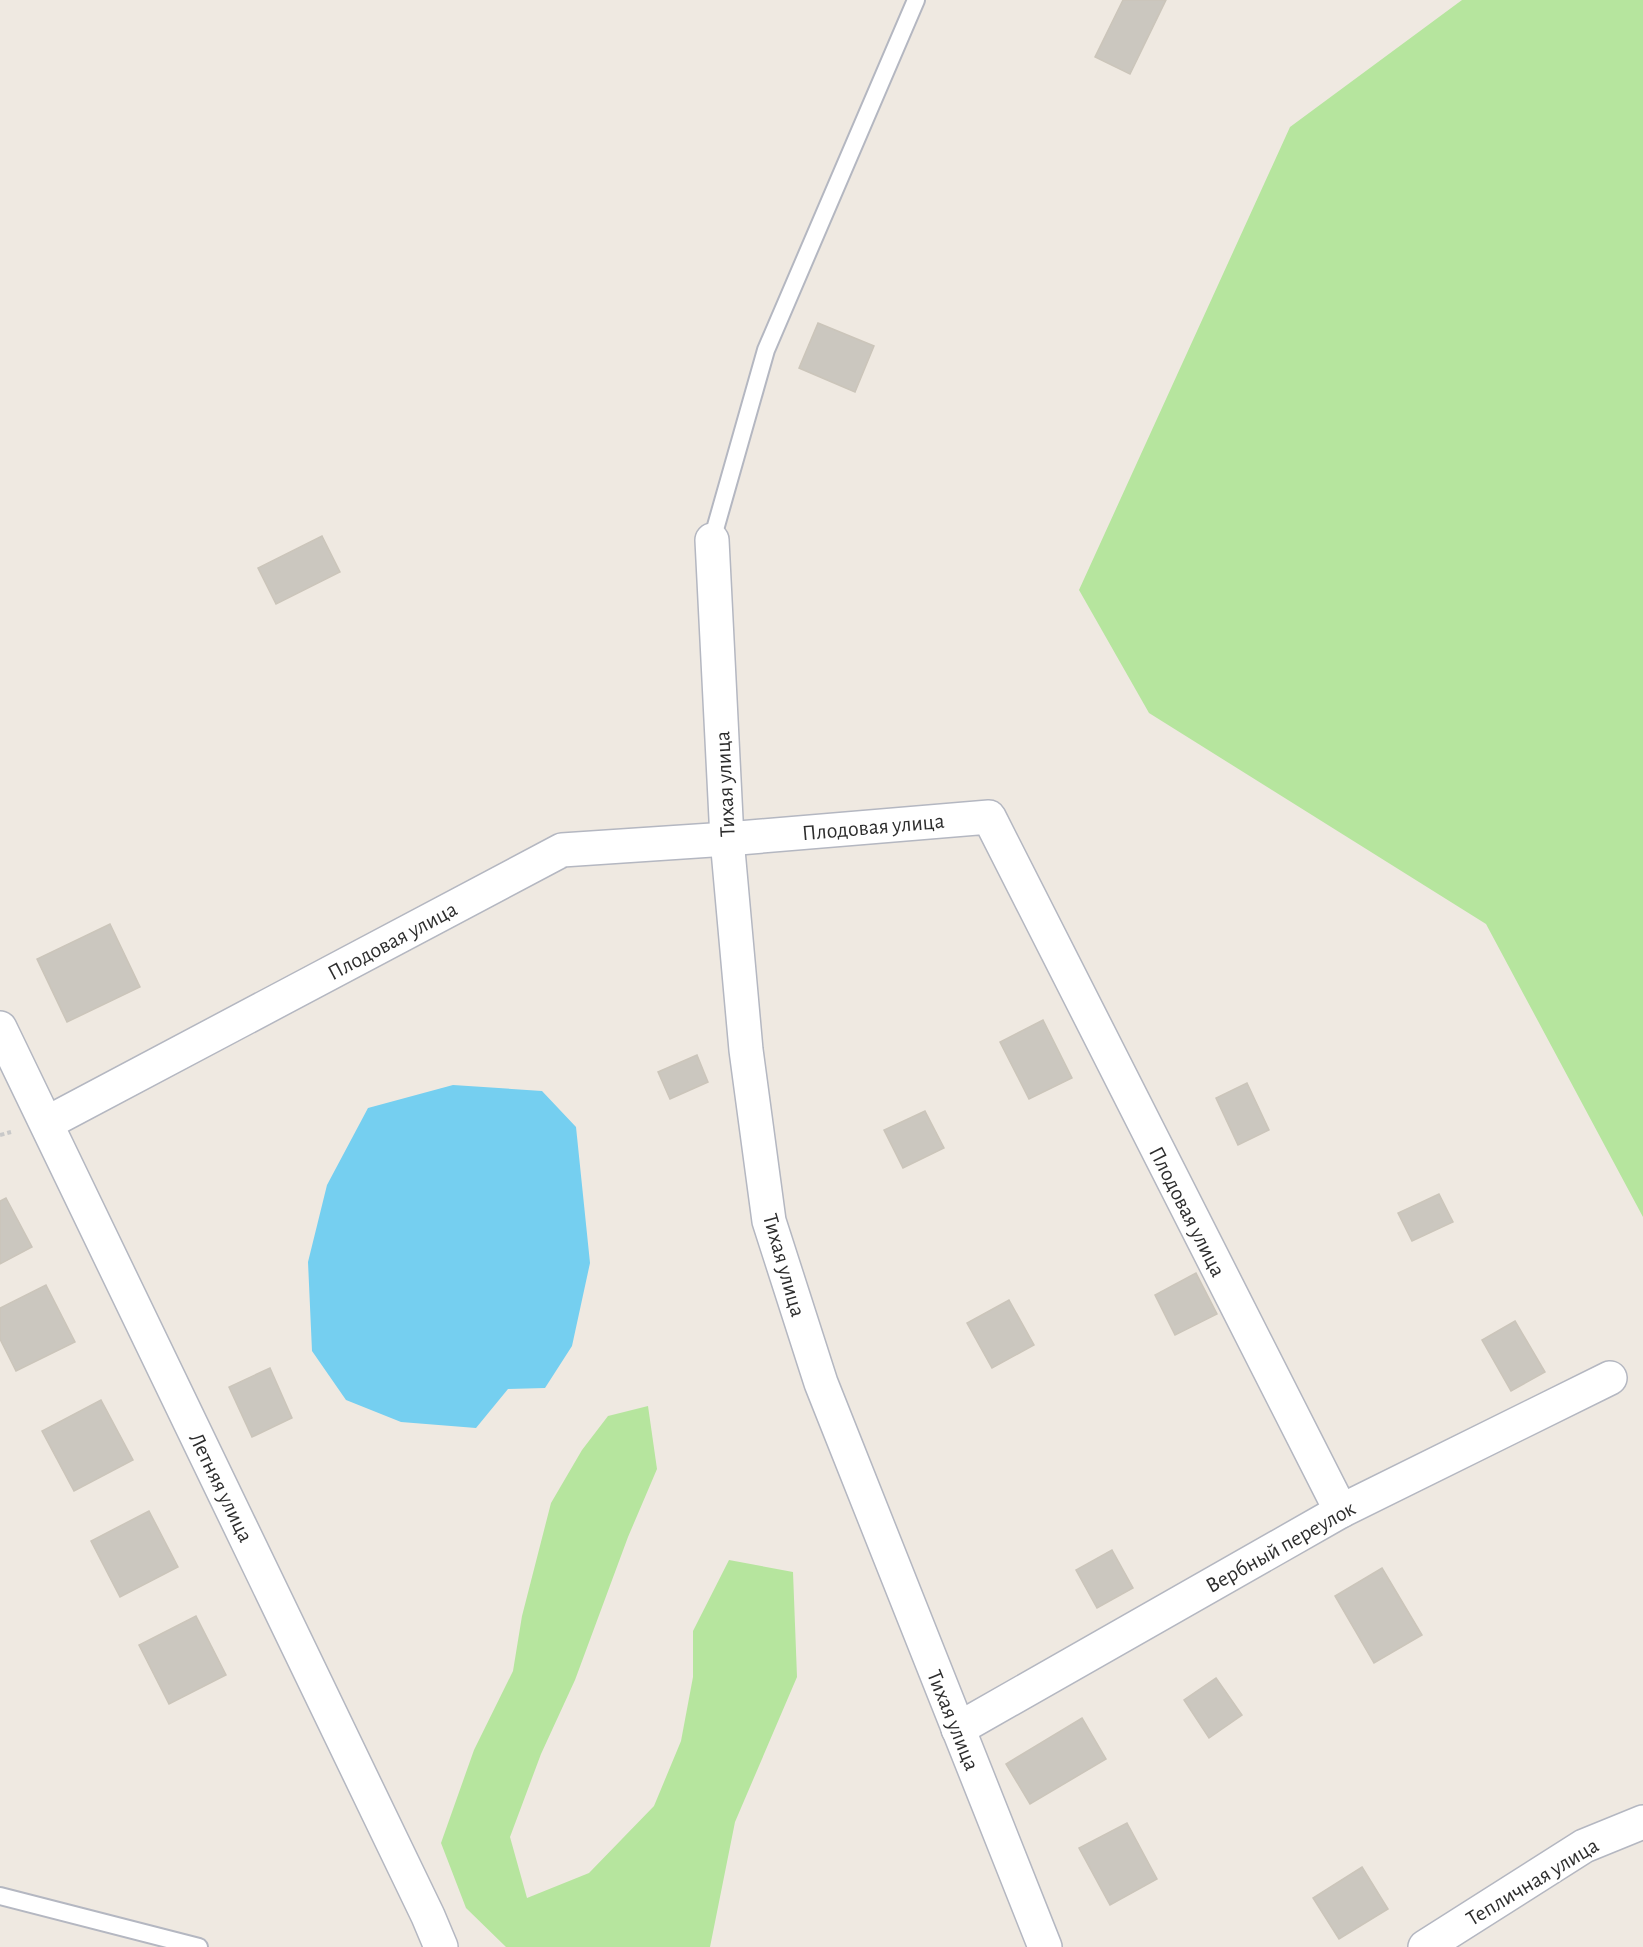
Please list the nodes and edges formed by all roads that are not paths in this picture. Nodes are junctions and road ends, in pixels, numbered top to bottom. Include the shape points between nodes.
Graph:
1 (916, 0) edge
2 (712, 540) joint
3 (727, 839) junction
4 (0, 1028) edge
5 (47, 1123) junction
6 (1610, 1378) dead end
7 (1341, 1511) junction
8 (958, 1729) junction
9 (1643, 1822) edge
10 (0, 1896) edge
11 (199, 1947) edge
12 (441, 1947) edge
13 (1045, 1947) edge
14 (1425, 1947) edge

1 - 2 lane via 766,350
2 - 3 street, Тихая улица
3 - 5 street, Плодовая улица via 562,850
3 - 7 street, Плодовая улица via 989,817
3 - 8 street, Тихая улица via 746,1050 769,1221 821,1383
4 - 5 street, Летняя улица
5 - 12 street, Летняя улица
6 - 7 street, Вербный переулок
7 - 8 street, Вербный переулок
8 - 13 street, Тихая улица
9 - 14 street, Тепличная улица via 1584,1846
10 - 11 lane

